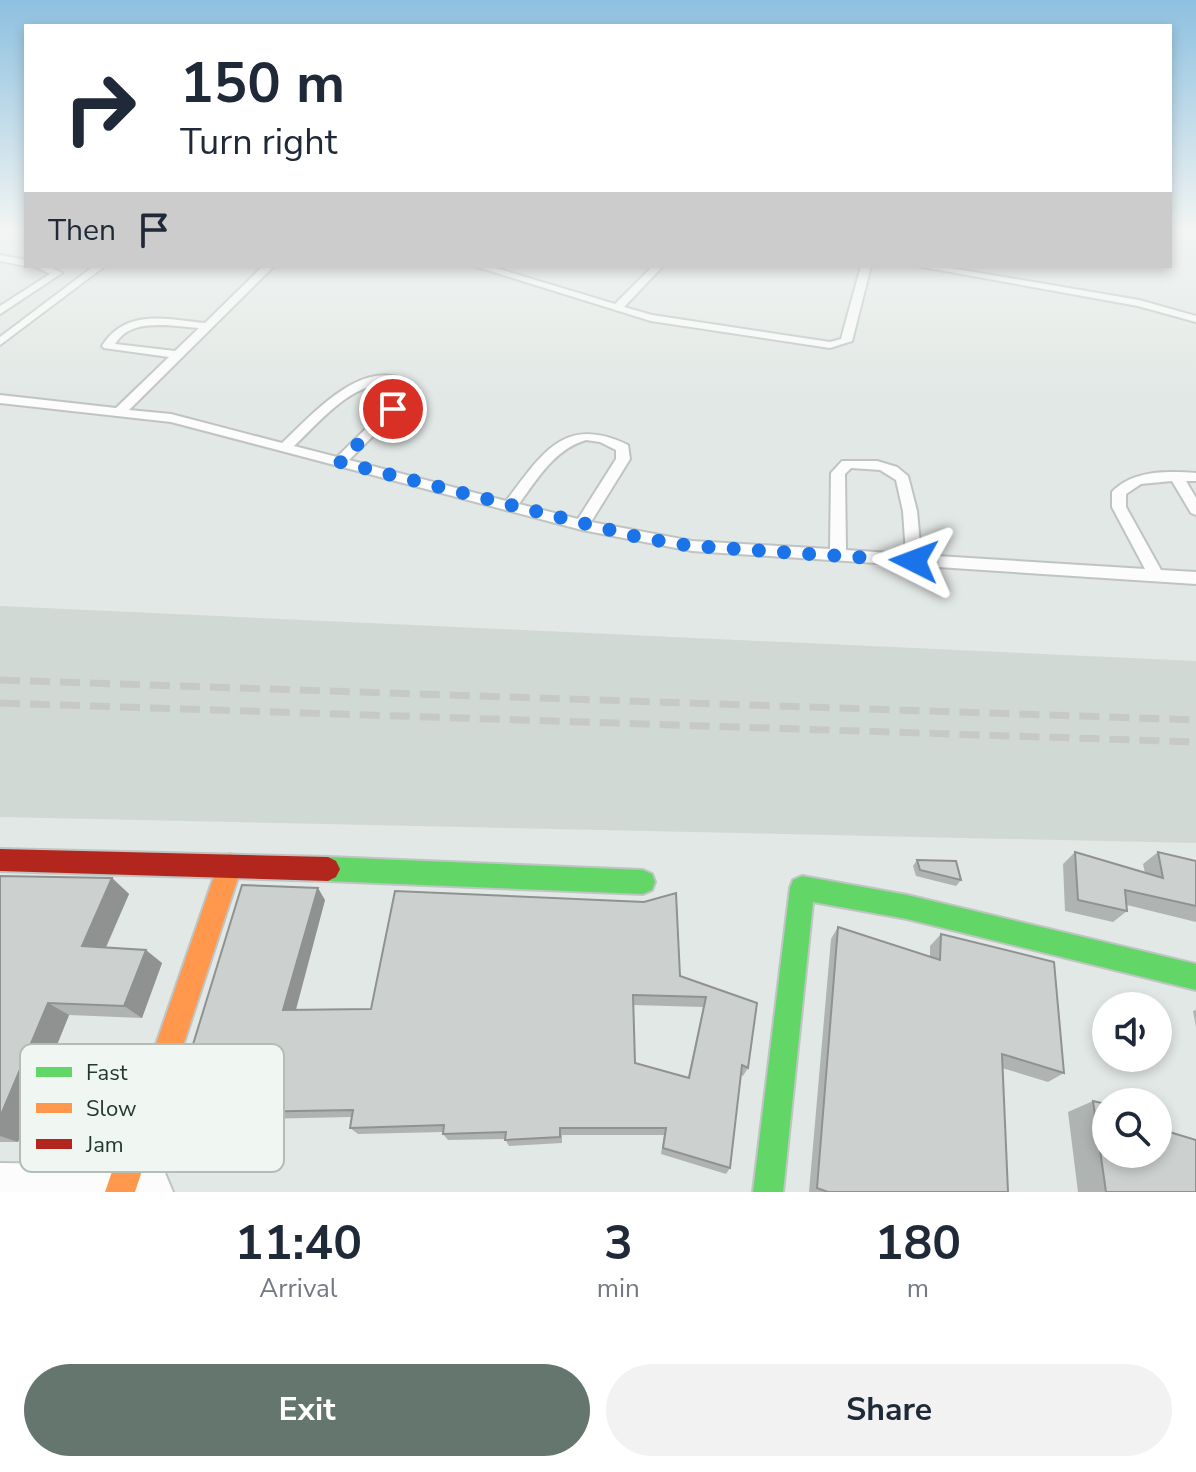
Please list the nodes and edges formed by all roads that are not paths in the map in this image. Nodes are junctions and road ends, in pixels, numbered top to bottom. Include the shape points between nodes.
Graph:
1 (43, 285) edge
2 (75, 285) edge
3 (250, 285) edge
4 (540, 285) edge
5 (640, 285) edge
6 (861, 285) edge
7 (1031, 285) edge
8 (617, 308) junction
9 (0, 311) edge
10 (1196, 319) edge
11 (207, 326) junction
12 (0, 342) edge
13 (177, 355) junction
14 (0, 399) edge
15 (119, 412) junction
16 (284, 448) junction
17 (340, 462) junction
18 (1176, 476) junction
19 (1196, 477) edge
20 (509, 507) junction
21 (1196, 510) edge
22 (582, 525) junction
23 (838, 557) junction
24 (914, 561) junction
25 (1156, 575) junction
26 (1196, 578) edge
27 (0, 860) edge
28 (230, 865) junction
29 (643, 882) dead end
30 (1196, 977) edge
31 (175, 1044) edge
32 (0, 1190) edge
33 (129, 1191) edge
34 (768, 1192) edge

1 - 9 lane
2 - 12 lane
3 - 11 lane
4 - 8 lane
5 - 8 lane
6 - 8 lane via 846,341 839,344 741,334
7 - 10 lane via 1139,303
11 - 13 lane
11 - 13 lane via 141,322 116,333 108,346
13 - 15 lane
14 - 15 lane
15 - 16 lane via 171,418
16 - 17 lane
16 - 17 lane via 360,384 383,378 408,386 393,409
17 - 20 lane
18 - 19 lane
18 - 21 lane
18 - 25 lane via 1138,480 1123,487 1117,499
20 - 22 lane
20 - 22 lane via 570,438 612,441 623,448 623,459
22 - 23 lane via 692,546
23 - 24 lane
23 - 24 lane via 838,473 856,463 885,467 903,479
24 - 25 lane
25 - 26 lane
27 - 28 street
28 - 29 street
28 - 31 street
30 - 34 street via 907,907 802,888
32 - 33 street

